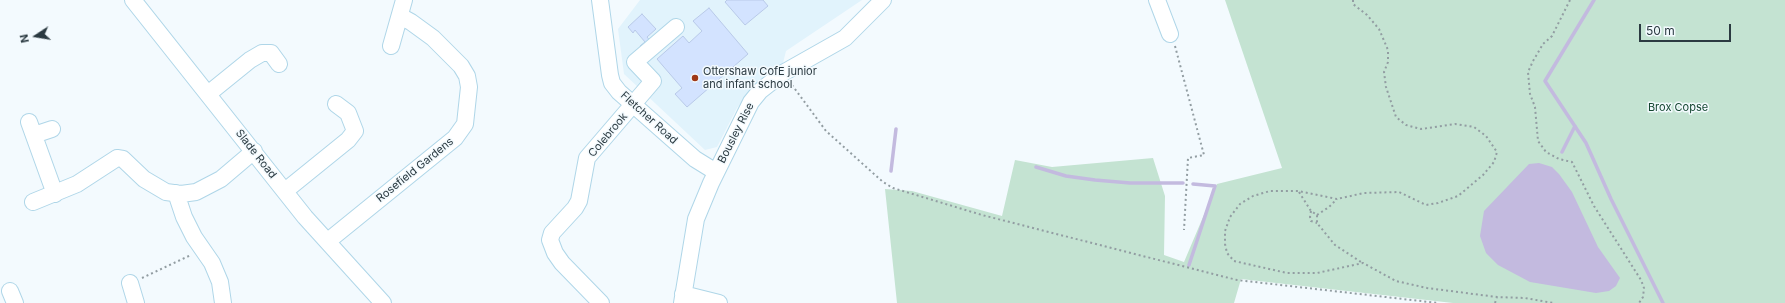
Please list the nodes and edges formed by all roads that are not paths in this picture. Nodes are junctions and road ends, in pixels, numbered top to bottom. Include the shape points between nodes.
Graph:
1 (133, 0) edge
2 (404, 0) edge
3 (600, 0) edge
4 (884, 0) edge
5 (1157, 0) edge
6 (400, 16) junction
7 (676, 27) dead end
8 (1170, 34) road end
9 (391, 46) dead end
10 (279, 64) dead end
11 (208, 94) junction
12 (336, 104) dead end
13 (633, 105) junction
14 (52, 129) dead end
15 (254, 151) junction
16 (716, 172) junction
17 (285, 191) junction
18 (55, 194) junction
19 (176, 194) junction
20 (33, 202) dead end
21 (328, 241) junction
22 (130, 283) road end
23 (682, 299) edge
24 (132, 302) edge
25 (608, 302) edge
26 (223, 303) edge
27 (383, 303) edge
28 (719, 303) edge

1 - 11 street, Slade Road
2 - 6 street
3 - 13 street, Fletcher Road via 612,82
4 - 16 street, Bousley Rise via 845,38 783,73 760,91 751,102
5 - 8 street
6 - 9 street
6 - 21 street, Rosefield Gardens via 433,38 468,76 465,124 455,138
7 - 13 street, Colebrook via 635,62 653,81
10 - 11 street via 271,53 262,53
11 - 15 street, Slade Road
12 - 17 street via 348,113 356,131
13 - 16 street, Fletcher Road via 695,159
13 - 25 street, Colebrook via 588,158 579,201 552,232 550,240 562,263
14 - 18 street via 32,129
15 - 17 street, Slade Road
15 - 19 street via 232,171 210,185 196,192
16 - 23 street, Bousley Rise via 696,220
17 - 21 street, Slade Road
18 - 19 street via 77,184 117,158 123,159 156,187
18 - 20 street
19 - 26 street via 184,217 220,282
21 - 27 street, Slade Road
22 - 24 street
23 - 28 street

